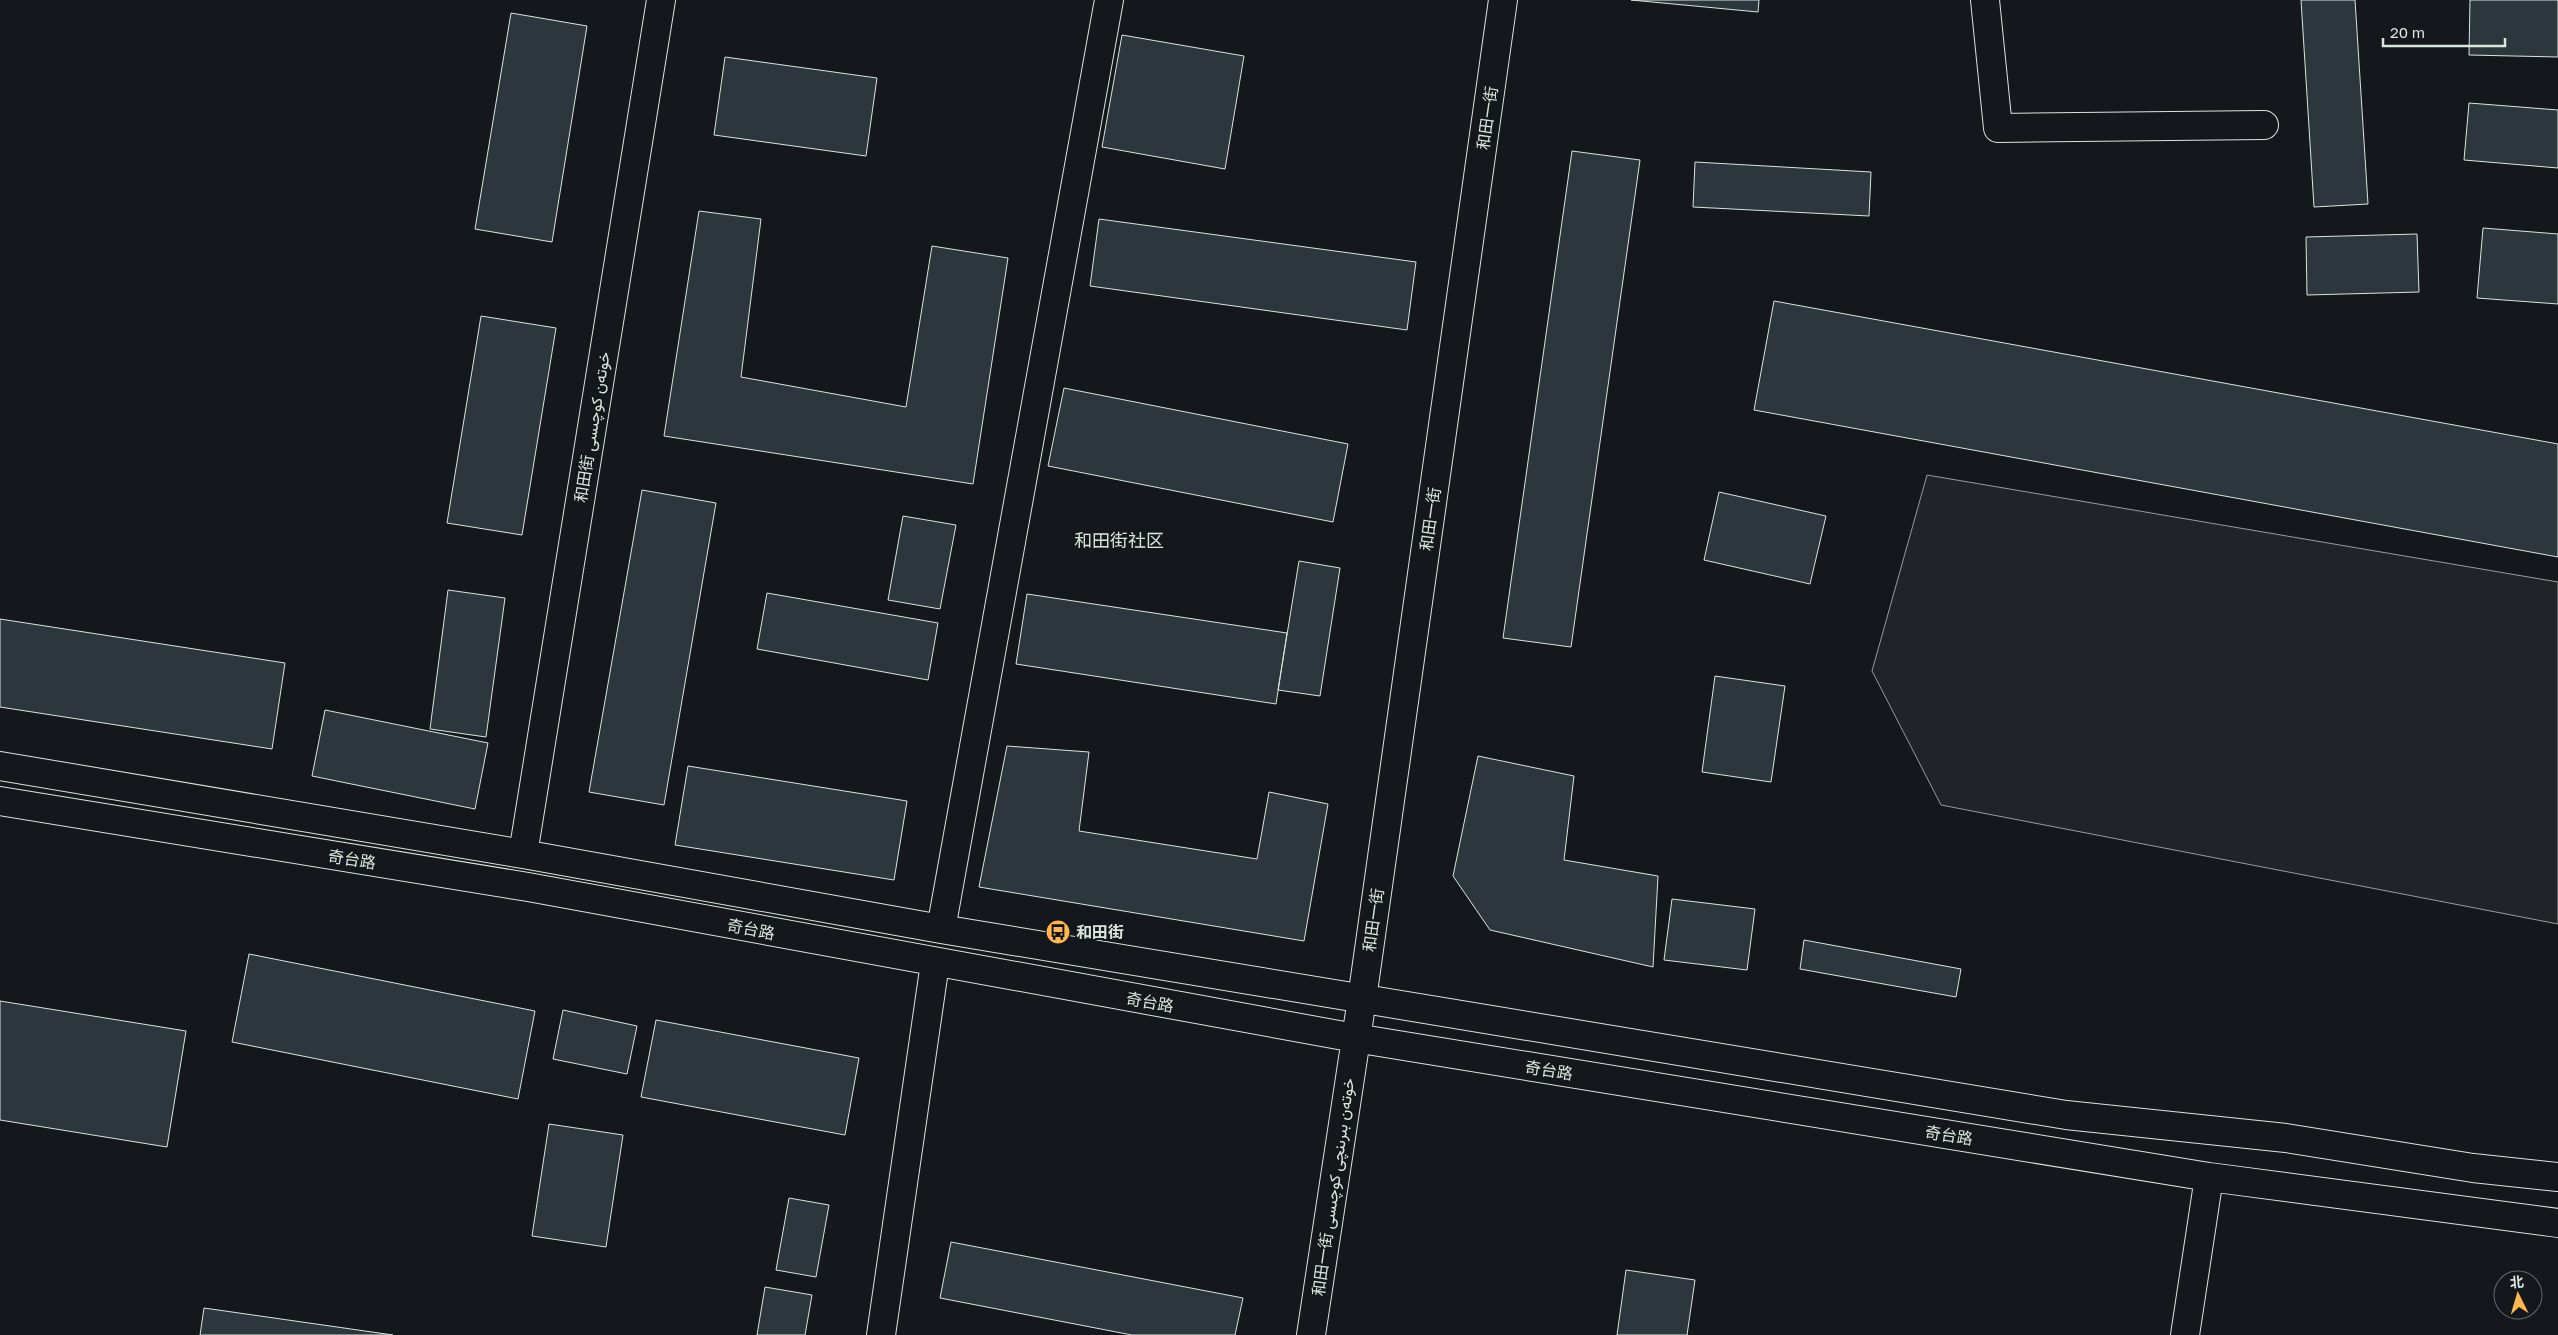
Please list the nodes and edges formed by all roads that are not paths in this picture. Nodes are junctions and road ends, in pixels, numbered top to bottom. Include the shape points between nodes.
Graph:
1 (661, 0) edge
2 (1109, 0) edge
3 (1504, 0) edge
4 (1985, 0) edge
5 (2264, 125) dead end
6 (0, 766) edge
7 (0, 801) edge
8 (523, 854) junction
9 (941, 929) junction
10 (935, 963) junction
11 (1362, 999) junction
12 (1355, 1038) junction
13 (2209, 1177) junction
14 (2558, 1177) edge
15 (2558, 1223) edge
16 (881, 1335) edge
17 (1311, 1335) edge
18 (2185, 1335) edge

1 - 8 street, 和田街 خوتەن كوچىسى
2 - 9 street
3 - 11 street, 和田一街
4 - 5 street via 1998,128
6 - 8 street, 奇台路
7 - 10 street, 奇台路 via 528,887
8 - 9 street, 奇台路
9 - 11 street, 奇台路
10 - 12 street, 奇台路
10 - 16 street
11 - 12 street, 和田一街
11 - 14 street, 奇台路 via 2066,1115 2286,1138 2472,1168
12 - 13 street, 奇台路
12 - 17 street, 和田一街 خوتەن بىرىنچى كوچىسى
13 - 15 street, 奇台路
13 - 18 street

